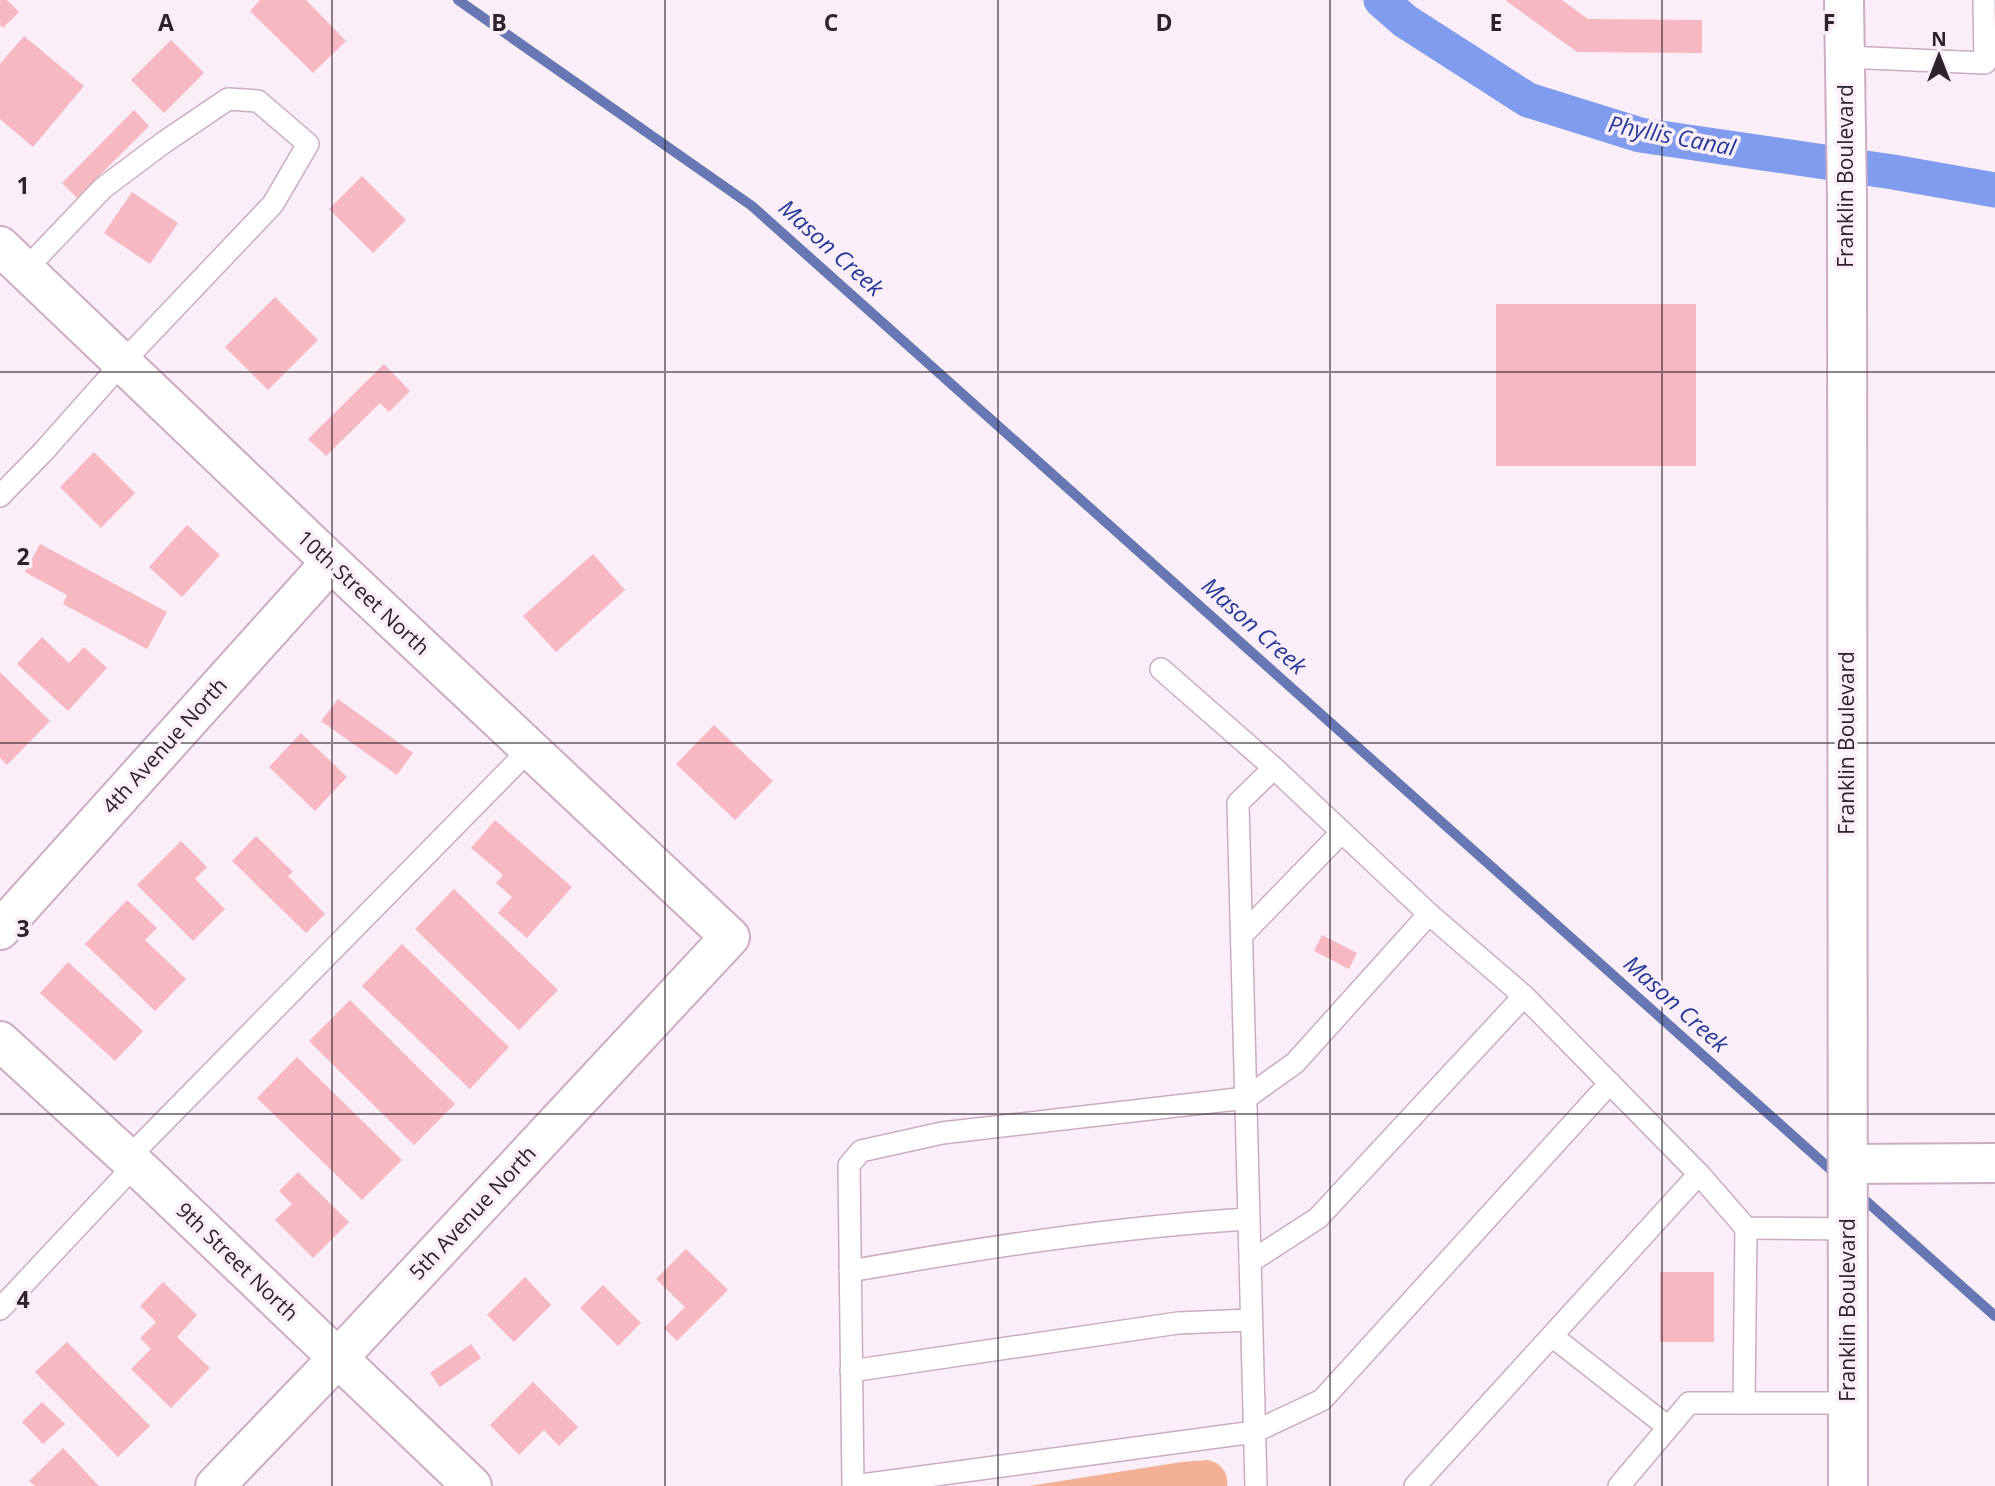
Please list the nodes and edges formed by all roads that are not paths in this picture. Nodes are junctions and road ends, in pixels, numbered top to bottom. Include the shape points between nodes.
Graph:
1 (1844, 0) edge
2 (1984, 0) edge
3 (1845, 57) junction
4 (12, 258) edge
5 (122, 363) junction
6 (0, 496) edge
7 (331, 562) junction
8 (1161, 669) dead end
9 (529, 750) junction
10 (1274, 768) junction
11 (1342, 832) junction
12 (1429, 914) junction
13 (0, 930) edge
14 (1242, 934) junction
15 (730, 937) joint
16 (1524, 996) junction
17 (0, 1041) edge
18 (1610, 1083) junction
19 (1246, 1098) junction
20 (132, 1161) junction
21 (1995, 1163) edge
22 (1848, 1164) junction
23 (1699, 1174) junction
24 (1249, 1219) junction
25 (1746, 1228) junction
26 (1848, 1229) junction
27 (1250, 1262) junction
28 (850, 1271) junction
29 (0, 1310) edge
30 (1251, 1320) junction
31 (1552, 1336) junction
32 (338, 1358) junction
33 (851, 1371) junction
34 (1744, 1403) junction
35 (1848, 1403) junction
36 (1668, 1427) junction
37 (1254, 1432) junction
38 (215, 1486) edge
39 (472, 1486) edge
40 (853, 1486) edge
41 (1256, 1486) edge
42 (1415, 1486) edge
43 (1619, 1486) edge
44 (1848, 1486) edge

1 - 3 street, Franklin Boulevard
2 - 3 lane via 1985,63
3 - 22 street, Franklin Boulevard
4 - 5 street, 10th Street North
4 - 5 lane via 228,99 258,101 308,144 273,204
5 - 6 lane
5 - 7 street, 10th Street North
7 - 9 street, 10th Street North
7 - 13 street, 4th Avenue North
8 - 10 lane
9 - 15 street, 10th Street North
9 - 20 lane
10 - 11 lane
10 - 14 lane via 1238,803
11 - 12 lane
11 - 14 lane
12 - 16 lane
12 - 19 lane via 1295,1063
14 - 19 lane
15 - 32 street, 5th Avenue North
16 - 18 lane
16 - 27 lane via 1318,1218
17 - 20 street, 9th Street North
18 - 23 lane
18 - 37 lane via 1322,1400
19 - 24 lane
19 - 28 lane via 942,1132 861,1151 849,1165
20 - 29 lane
20 - 32 street, 9th Street North
21 - 22 street
22 - 26 street, Franklin Boulevard
23 - 25 lane
23 - 31 lane
24 - 27 lane
24 - 28 lane via 1038,1241
25 - 26 lane
25 - 34 lane
26 - 35 street, Franklin Boulevard
27 - 30 lane
28 - 33 lane
30 - 33 lane via 1178,1323
30 - 37 lane
31 - 36 lane
31 - 42 lane
32 - 38 street, 5th Avenue North
32 - 39 street, 9th Street North
33 - 40 lane
34 - 35 lane
34 - 36 lane via 1689,1403
35 - 44 street, Franklin Boulevard
36 - 43 lane
37 - 40 lane
37 - 41 lane

